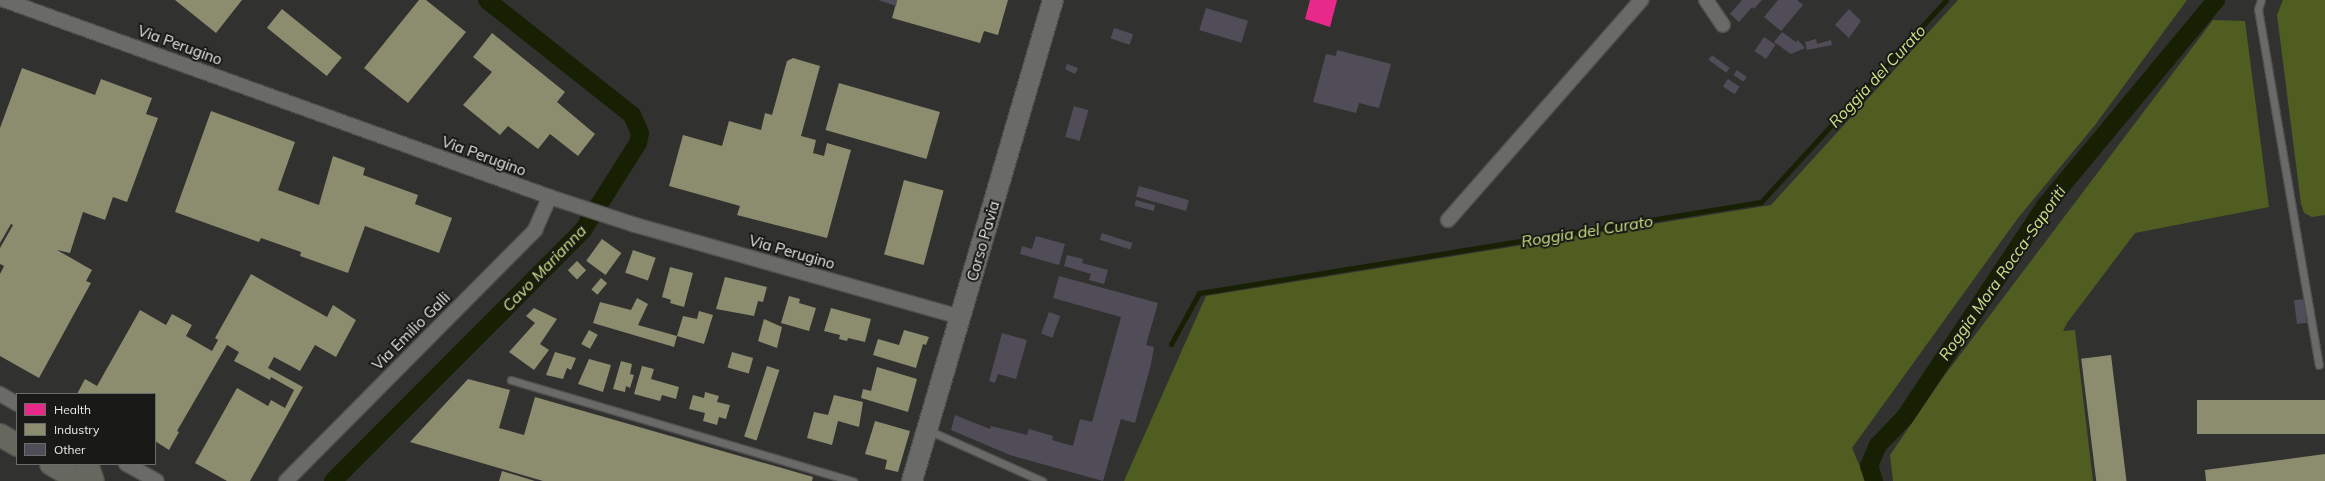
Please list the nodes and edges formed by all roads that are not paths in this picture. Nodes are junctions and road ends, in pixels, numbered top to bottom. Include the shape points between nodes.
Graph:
1 (4, 0) edge
2 (1053, 0) edge
3 (1641, 0) edge
4 (1706, 0) edge
5 (2261, 0) edge
6 (1723, 25) dead end
7 (550, 197) junction
8 (1448, 220) dead end
9 (961, 317) junction
10 (2319, 365) dead end
11 (511, 380) dead end
12 (0, 394) edge
13 (16, 403) edge
14 (926, 429) junction
15 (0, 435) edge
16 (16, 444) edge
17 (53, 465) edge
18 (87, 465) edge
19 (128, 465) edge
20 (81, 481) edge
21 (93, 481) edge
22 (157, 481) edge
23 (286, 481) edge
24 (852, 481) edge
25 (912, 481) edge
26 (1042, 481) edge

1 - 7 street, Via Perugino
2 - 9 street, Corso Pavia
3 - 8 street
4 - 6 street
5 - 10 lane via 2258,9
7 - 9 street, Via Perugino via 601,214
7 - 23 street, Via Emilio Galli via 535,230
9 - 14 street, Corso Pavia
11 - 24 lane
12 - 13 street
14 - 25 street, Corso Pavia
14 - 26 lane
15 - 16 main road
17 - 20 main road
18 - 21 main road
19 - 22 street

